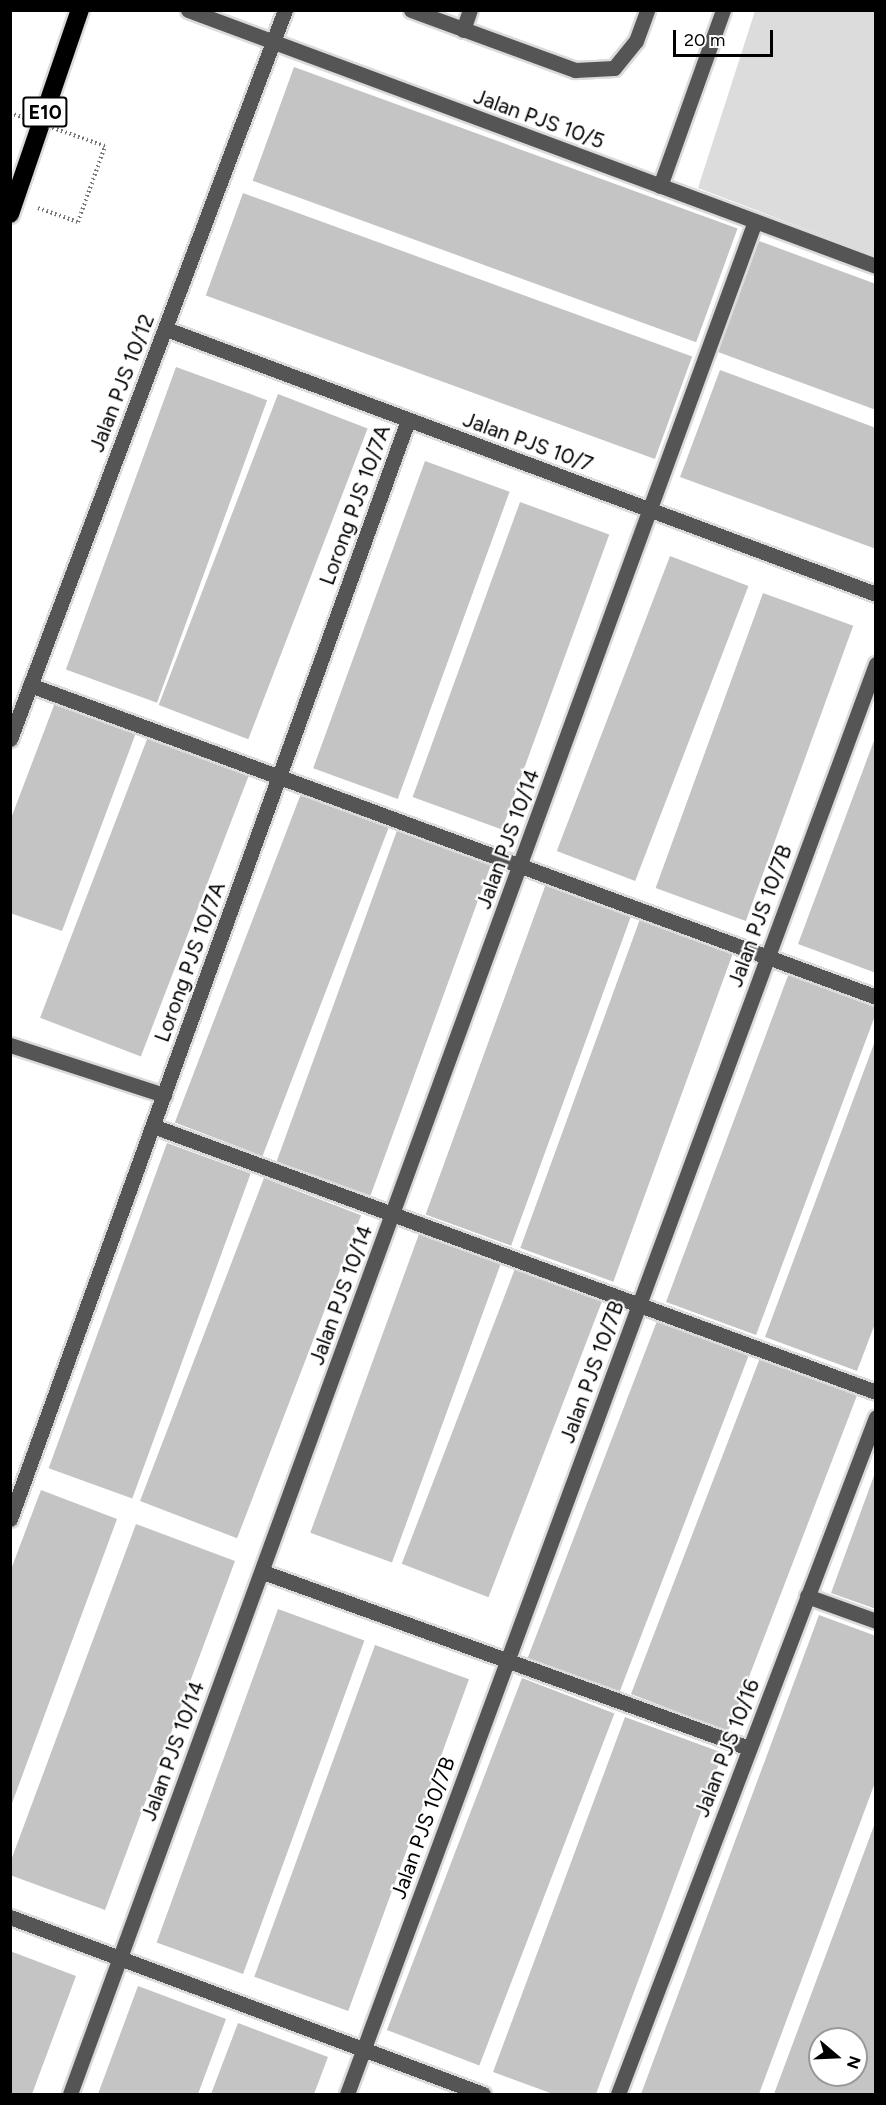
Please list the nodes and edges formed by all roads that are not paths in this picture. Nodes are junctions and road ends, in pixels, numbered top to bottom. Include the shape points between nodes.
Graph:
1 (80, 10) edge
2 (188, 10) edge
3 (285, 10) edge
4 (411, 10) edge
5 (471, 10) edge
6 (647, 10) edge
7 (723, 10) edge
8 (463, 30) junction
9 (274, 43) junction
10 (660, 186) junction
11 (13, 207) edge
12 (755, 221) junction
13 (876, 266) edge
14 (166, 329) junction
15 (408, 420) junction
16 (650, 510) junction
17 (876, 594) edge
18 (876, 664) edge
19 (30, 686) junction
20 (10, 739) edge
21 (279, 777) junction
22 (520, 866) junction
23 (767, 957) junction
24 (876, 997) edge
25 (10, 1045) edge
26 (164, 1095) junction
27 (153, 1126) junction
28 (393, 1215) junction
29 (639, 1305) junction
30 (876, 1392) edge
31 (876, 1417) edge
32 (10, 1519) edge
33 (263, 1572) junction
34 (807, 1596) junction
35 (876, 1621) edge
36 (507, 1661) junction
37 (749, 1748) junction
38 (10, 1917) edge
39 (118, 1958) junction
40 (363, 2050) junction
41 (70, 2094) edge
42 (347, 2094) edge
43 (483, 2094) edge
44 (618, 2094) edge

1 - 11 highway, E10
2 - 9 street, Jalan PJS 10/5
3 - 9 street, Jalan PJS 10/12
4 - 8 street
5 - 8 street
6 - 8 street via 636,41 614,68 575,70
7 - 10 street
9 - 10 street, Jalan PJS 10/5
9 - 14 street, Jalan PJS 10/12
10 - 12 street, Jalan PJS 10/5
12 - 13 street, Jalan PJS 10/5
12 - 16 street, Jalan PJS 10/14
14 - 15 street, Jalan PJS 10/7
14 - 19 street, Jalan PJS 10/12
15 - 16 street, Jalan PJS 10/7
15 - 21 street, Lorong PJS 10/7A
16 - 17 street, Jalan PJS 10/7
16 - 22 street, Jalan PJS 10/14
18 - 23 street, Jalan PJS 10/7B
19 - 20 street, Jalan PJS 10/12
19 - 21 street
21 - 22 street
21 - 26 street, Lorong PJS 10/7A
22 - 23 street
22 - 28 street, Jalan PJS 10/14
23 - 24 street
23 - 29 street, Jalan PJS 10/7B
25 - 26 street
26 - 27 street, Lorong PJS 10/7A
27 - 28 street
27 - 32 street, Lorong PJS 10/7A
28 - 29 street
28 - 33 street, Jalan PJS 10/14
29 - 30 street
29 - 36 street, Jalan PJS 10/7B
31 - 34 street, Jalan PJS 10/16
33 - 36 street
33 - 39 street, Jalan PJS 10/14
34 - 35 street
34 - 37 street, Jalan PJS 10/16
36 - 37 street
36 - 40 street, Jalan PJS 10/7B
37 - 44 street, Jalan PJS 10/16
38 - 39 street
39 - 40 street
39 - 41 street, Jalan PJS 10/14
40 - 42 street, Jalan PJS 10/7B
40 - 43 street

